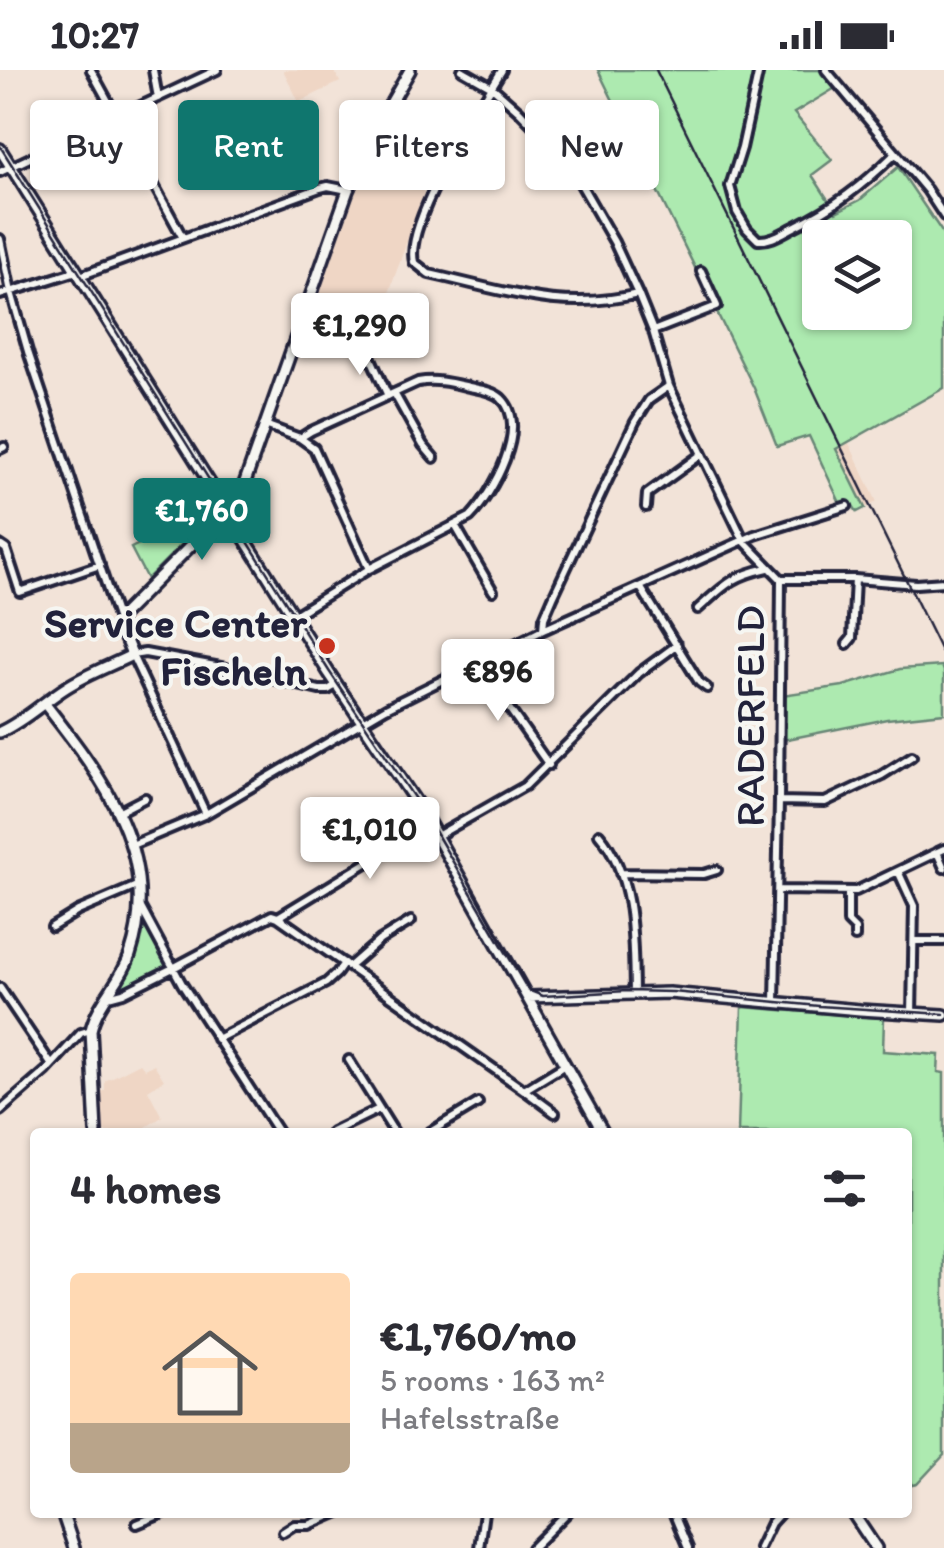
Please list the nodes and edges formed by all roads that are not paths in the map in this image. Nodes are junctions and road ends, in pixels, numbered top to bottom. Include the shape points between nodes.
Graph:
1 (91, 70) edge
2 (152, 70) edge
3 (217, 70) edge
4 (410, 70) edge
5 (462, 70) edge
6 (502, 70) edge
7 (759, 70) edge
8 (826, 70) edge
9 (492, 87) junction
10 (158, 98) junction
11 (108, 100) edge
12 (154, 100) edge
13 (393, 100) edge
14 (0, 148) edge
15 (895, 154) junction
16 (30, 156) edge
17 (4, 167) edge
18 (339, 188) edge
19 (157, 190) edge
20 (348, 190) edge
21 (944, 216) edge
22 (183, 238) junction
23 (0, 240) edge
24 (701, 271) dead end
25 (78, 274) junction
26 (11, 292) junction
27 (638, 294) junction
28 (0, 295) edge
29 (652, 331) junction
30 (365, 345) dead end
31 (669, 386) junction
32 (391, 394) junction
33 (265, 425) junction
34 (300, 438) junction
35 (702, 454) junction
36 (434, 458) dead end
37 (847, 506) dead end
38 (646, 507) dead end
39 (226, 510) junction
40 (455, 525) junction
41 (744, 542) junction
42 (0, 545) edge
43 (100, 566) junction
44 (768, 568) junction
45 (370, 569) junction
46 (780, 579) junction
47 (855, 579) junction
48 (944, 582) edge
49 (641, 588) junction
50 (493, 590) dead end
51 (698, 608) dead end
52 (293, 616) junction
53 (119, 621) junction
54 (543, 630) junction
55 (847, 644) dead end
56 (677, 645) junction
57 (132, 655) junction
58 (482, 661) junction
59 (336, 685) junction
60 (707, 688) dead end
61 (44, 704) junction
62 (361, 722) junction
63 (0, 732) edge
64 (912, 756) dead end
65 (549, 765) junction
66 (145, 798) dead end
67 (779, 801) junction
68 (118, 812) junction
69 (206, 814) junction
70 (430, 824) junction
71 (600, 834) dead end
72 (437, 836) junction
73 (132, 845) junction
74 (940, 850) edge
75 (944, 868) edge
76 (717, 870) dead end
77 (898, 871) junction
78 (620, 873) junction
79 (139, 885) junction
80 (778, 890) junction
81 (848, 891) junction
82 (139, 909) junction
83 (278, 917) junction
84 (411, 921) dead end
85 (52, 926) dead end
86 (854, 937) dead end
87 (914, 940) junction
88 (944, 942) edge
89 (347, 965) junction
90 (174, 968) junction
91 (1, 993) edge
92 (634, 993) junction
93 (528, 996) junction
94 (548, 996) junction
95 (107, 998) junction
96 (774, 1002) junction
97 (537, 1013) junction
98 (912, 1014) junction
99 (944, 1015) edge
100 (91, 1030) junction
101 (217, 1039) junction
102 (349, 1060) dead end
103 (51, 1064) junction
104 (566, 1066) junction
105 (524, 1090) junction
106 (478, 1103) dead end
107 (379, 1109) junction
108 (0, 1111) edge
109 (555, 1114) dead end
110 (96, 1128) edge
111 (275, 1128) edge
112 (340, 1128) edge
113 (391, 1128) edge
114 (437, 1128) edge
115 (602, 1128) edge
116 (64, 1518) edge
117 (152, 1518) edge
118 (326, 1518) edge
119 (483, 1518) edge
120 (562, 1518) edge
121 (675, 1518) edge
122 (776, 1518) edge
123 (856, 1518) edge
124 (138, 1524) dead end
125 (283, 1532) dead end
126 (761, 1544) edge
127 (74, 1548) edge
128 (479, 1548) edge
129 (532, 1548) edge
130 (688, 1548) edge
131 (772, 1548) edge
132 (876, 1548) edge

1 - 11 street
2 - 10 street
3 - 10 street
4 - 13 main road
5 - 9 street, RADERFELD
6 - 9 street
7 - 15 street via 730,186 746,230 758,240 836,205
8 - 15 street
9 - 27 street, RADERFELD via 538,129 579,181
9 - 27 street via 432,193 412,247 414,262 428,274 551,302
10 - 12 street
14 - 17 main road
15 - 21 street
16 - 17 street
17 - 25 main road via 30,195
18 - 22 street via 320,188
19 - 22 street
20 - 33 main road
22 - 25 street
23 - 26 street
24 - 29 street via 717,306
25 - 26 street
25 - 39 main road
26 - 28 street
26 - 43 street
27 - 29 street, RADERFELD
29 - 31 street, RADERFELD
30 - 32 street
31 - 35 street, RADERFELD
31 - 54 street via 649,400 633,427
32 - 34 street
32 - 36 street
32 - 40 street via 418,382 446,381 492,392 509,409 512,424 500,474 479,508
33 - 34 street
33 - 39 main road via 242,490
34 - 45 street via 318,456
35 - 38 street via 647,494
35 - 41 street, RADERFELD
37 - 41 street
39 - 52 main road
39 - 53 main road
40 - 45 street
40 - 50 street
41 - 44 street, RADERFELD
41 - 49 street
42 - 43 street via 20,592
43 - 53 street
44 - 46 street, RADERFELD
44 - 51 street via 728,582
45 - 52 street
46 - 47 street
46 - 67 street, RADERFELD
47 - 48 street
47 - 55 street
49 - 54 street
49 - 56 street
52 - 59 main road
53 - 57 main road
54 - 58 street
56 - 60 street
56 - 65 street via 646,667
57 - 59 street via 145,652 319,690
57 - 61 main road
57 - 69 street
58 - 62 street
58 - 65 street
59 - 62 main road
61 - 63 main road
61 - 68 main road
62 - 69 street
62 - 70 main road
64 - 67 street via 825,802
65 - 72 street
66 - 68 street
67 - 80 street, RADERFELD
68 - 73 main road
69 - 73 street
70 - 72 main road
70 - 83 street
71 - 78 street
72 - 93 main road
73 - 79 main road
74 - 75 street
74 - 77 street
76 - 78 street
77 - 81 street
77 - 87 street via 914,906
78 - 92 street via 632,923
79 - 82 main road
79 - 85 street
80 - 81 street
80 - 96 street, RADERFELD
81 - 86 street
82 - 90 street
82 - 95 main road via 128,959
83 - 89 street
83 - 90 street
84 - 89 street
87 - 88 street
87 - 98 street
89 - 101 street via 326,983
89 - 105 street
90 - 95 street
90 - 101 street
91 - 103 street
92 - 94 main road
92 - 96 main road
93 - 94 main road
93 - 97 main road
94 - 97 main road
95 - 100 main road
96 - 98 main road
97 - 104 main road
98 - 99 main road
100 - 103 street
100 - 110 main road
101 - 111 street
102 - 107 street
103 - 108 street
104 - 105 street
104 - 115 main road
105 - 109 street
106 - 114 street
107 - 112 street
107 - 113 street
116 - 127 main road
117 - 124 street
118 - 125 street
119 - 128 street
120 - 129 street
121 - 130 street
122 - 126 street
123 - 132 main road
126 - 131 street

